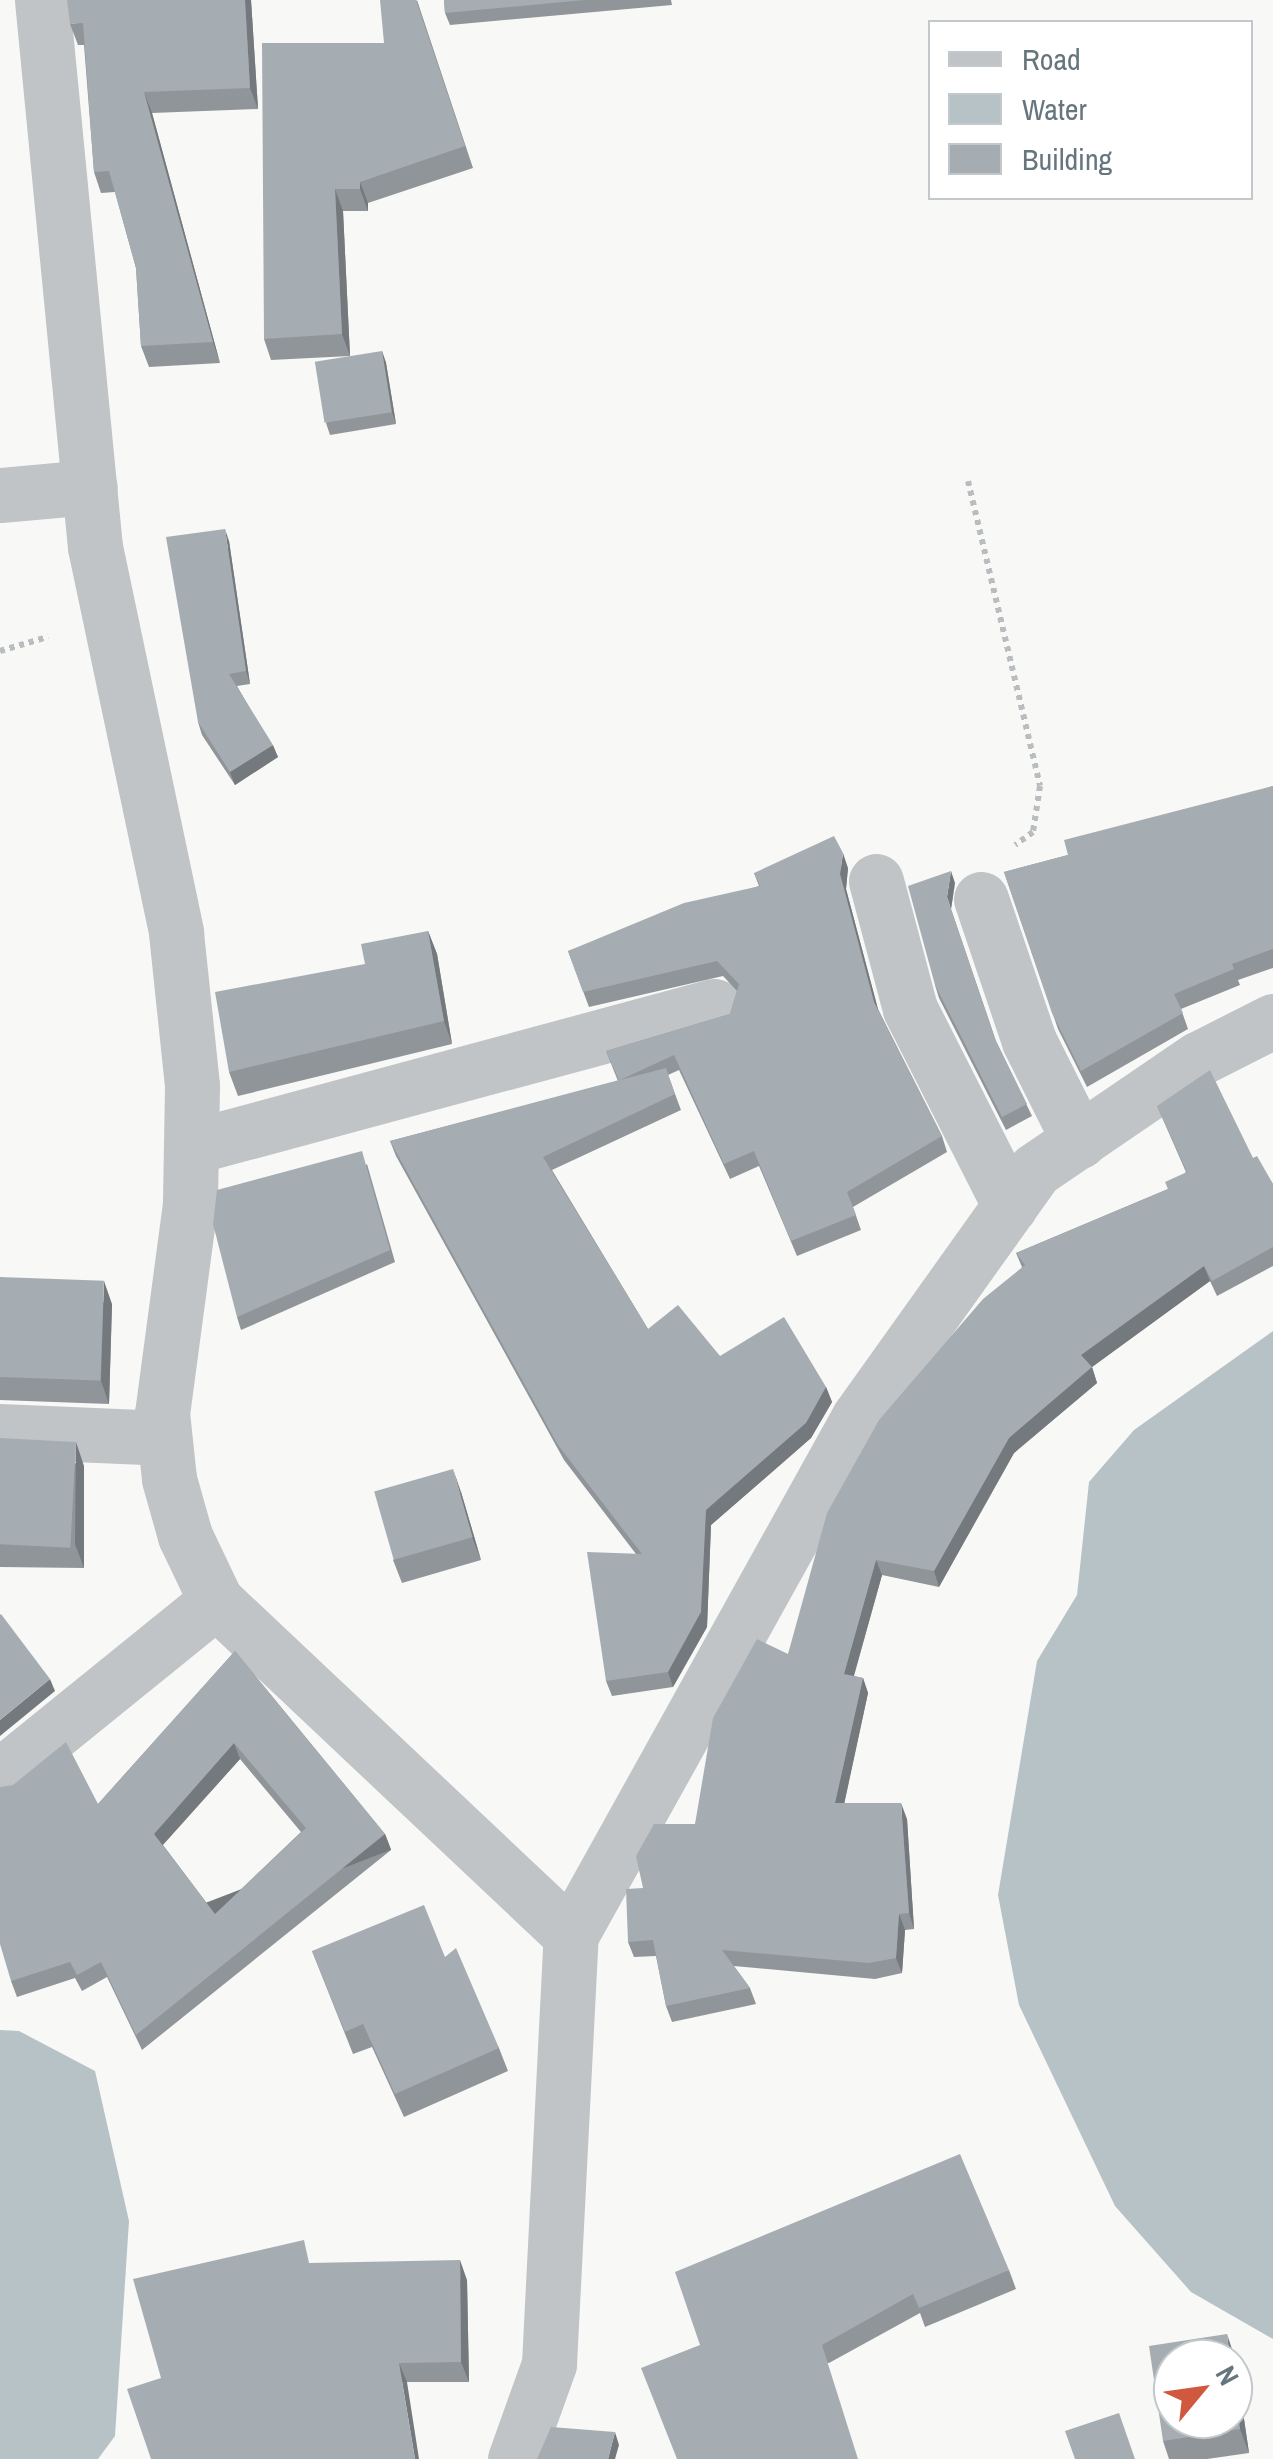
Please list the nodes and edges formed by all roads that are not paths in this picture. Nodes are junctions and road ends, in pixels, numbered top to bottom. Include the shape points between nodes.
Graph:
1 (42, 0) edge
2 (90, 487) junction
3 (0, 495) edge
4 (876, 880) dead end
5 (981, 899) road end
6 (714, 1006) dead end
7 (1273, 1021) edge
8 (1078, 1141) junction
9 (191, 1148) junction
10 (1010, 1206) junction
11 (0, 1431) edge
12 (164, 1438) junction
13 (216, 1601) junction
14 (0, 1776) edge
15 (571, 1935) junction
16 (516, 2459) edge

1 - 2 street
2 - 3 street
2 - 9 street via 95,547 176,932 192,1086
4 - 10 street via 910,1009
5 - 8 street via 1029,1042
6 - 9 street
7 - 8 street via 1198,1059
8 - 10 street via 1036,1170
9 - 12 street
10 - 15 street via 859,1417
11 - 12 street
12 - 13 street via 185,1536
13 - 14 street
13 - 15 street
15 - 16 street via 549,2364

